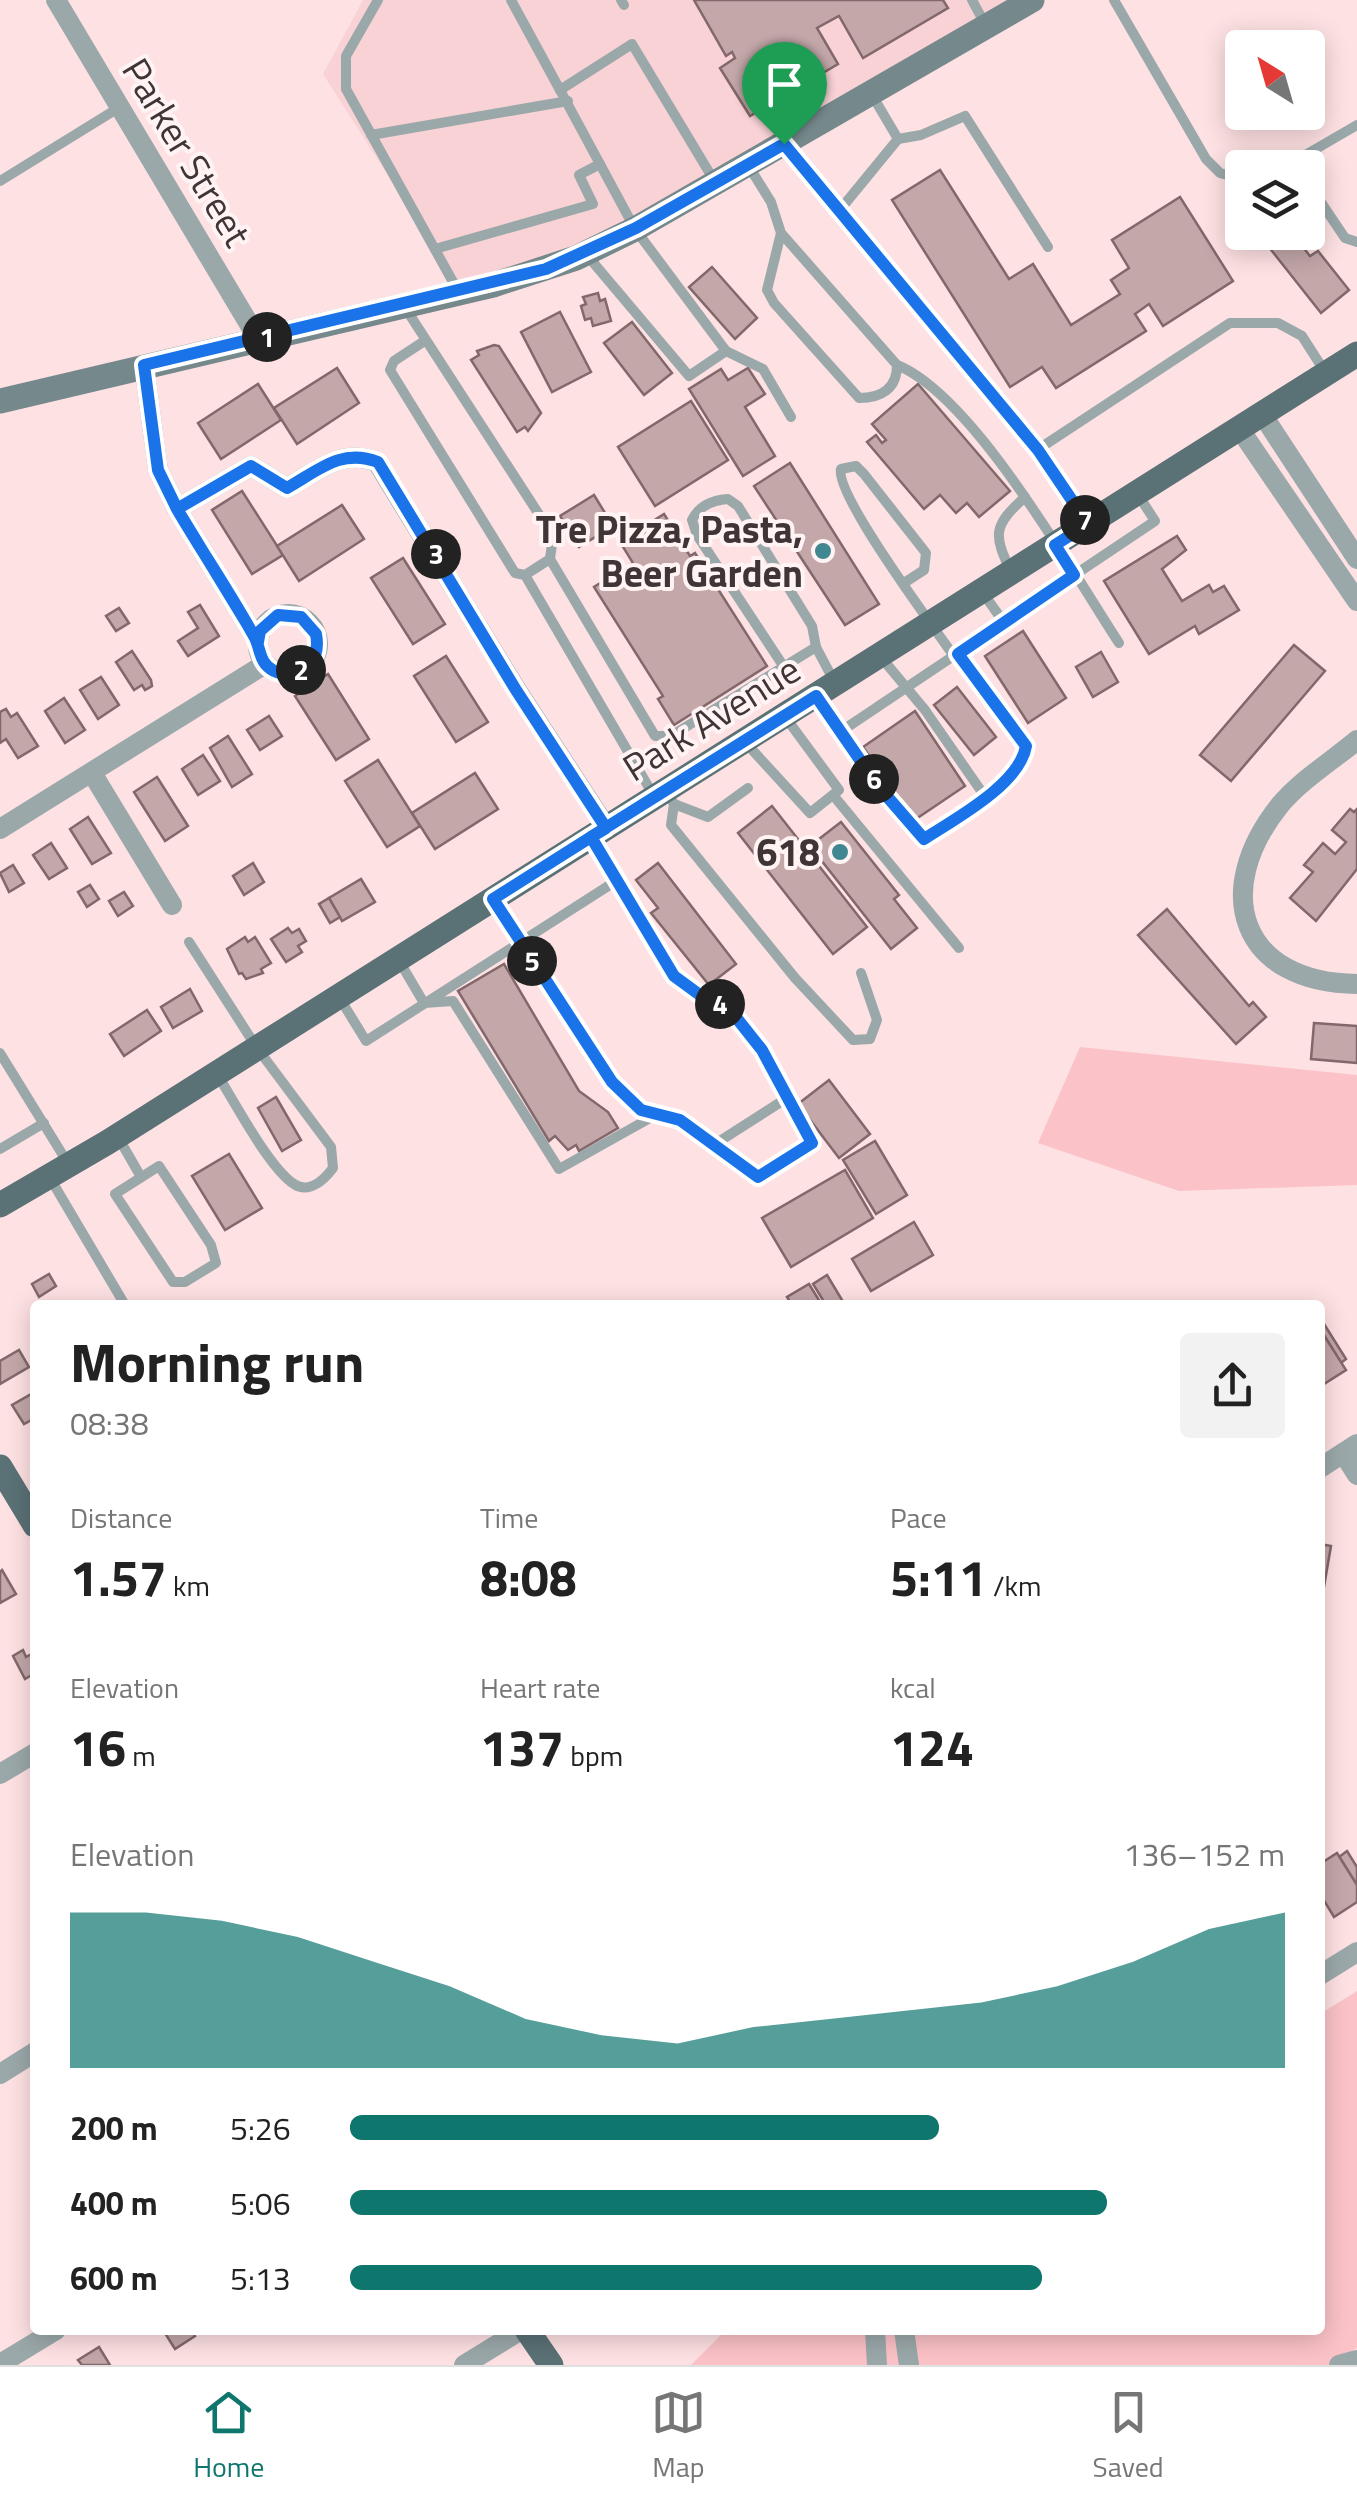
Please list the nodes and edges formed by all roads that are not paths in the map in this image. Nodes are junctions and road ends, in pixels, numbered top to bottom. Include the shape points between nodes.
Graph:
1 (56, 0) edge
2 (378, 0) edge
3 (511, 0) edge
4 (972, 0) edge
5 (1032, 0) edge
6 (1114, 0) edge
7 (986, 26) junction
8 (560, 90) junction
9 (871, 94) junction
10 (568, 101) junction
11 (120, 107) junction
12 (1357, 125) edge
13 (372, 135) junction
14 (898, 139) junction
15 (784, 144) junction
16 (1319, 150) edge
17 (600, 164) junction
18 (748, 164) junction
19 (1225, 174) edge
20 (0, 182) edge
21 (715, 183) junction
22 (1325, 208) edge
23 (840, 211) junction
24 (636, 228) junction
25 (781, 233) junction
26 (1357, 242) edge
27 (1048, 247) dead end
28 (435, 249) junction
29 (586, 253) junction
30 (459, 292) junction
31 (404, 305) junction
32 (258, 339) junction
33 (426, 340) junction
34 (726, 351) junction
35 (1357, 354) edge
36 (144, 365) junction
37 (897, 365) junction
38 (1326, 374) junction
39 (0, 401) edge
40 (1262, 414) junction
41 (791, 417) dead end
42 (1239, 428) junction
43 (1038, 450) junction
44 (1137, 493) junction
45 (1026, 497) junction
46 (177, 509) junction
47 (1088, 524) junction
48 (1055, 545) junction
49 (550, 559) junction
50 (1357, 559) edge
51 (1012, 573) junction
52 (524, 575) junction
53 (1074, 575) junction
54 (904, 583) junction
55 (982, 592) junction
56 (1357, 602) edge
57 (931, 624) junction
58 (1005, 624) junction
59 (258, 642) junction
60 (1119, 642) dead end
61 (816, 648) junction
62 (956, 655) junction
63 (880, 656) junction
64 (265, 664) junction
65 (784, 667) junction
66 (826, 690) junction
67 (906, 690) junction
68 (784, 716) junction
69 (842, 730) junction
70 (1357, 740) edge
71 (745, 741) junction
72 (92, 773) junction
73 (748, 788) dead end
74 (833, 795) junction
75 (665, 798) junction
76 (986, 798) junction
77 (0, 829) edge
78 (598, 832) junction
79 (616, 881) junction
80 (493, 899) junction
81 (172, 904) dead end
82 (518, 941) junction
83 (189, 942) dead end
84 (959, 948) dead end
85 (398, 959) junction
86 (861, 972) dead end
87 (1357, 984) edge
88 (338, 996) junction
89 (424, 1003) junction
90 (257, 1048) junction
91 (0, 1053) edge
92 (216, 1073) junction
93 (788, 1098) junction
94 (659, 1114) junction
95 (44, 1123) junction
96 (117, 1136) junction
97 (712, 1146) junction
98 (0, 1150) edge
99 (59, 1172) junction
100 (140, 1177) junction
101 (0, 1204) edge
102 (123, 1300) edge
103 (1350, 1449) edge
104 (1325, 1465) edge
105 (0, 1468) edge
106 (1357, 1475) edge
107 (30, 1517) edge
108 (30, 1756) edge
109 (0, 1774) edge
110 (1357, 1952) edge
111 (1325, 1973) edge
112 (30, 2055) edge
113 (0, 2074) edge
114 (47, 2335) edge
115 (515, 2335) edge
116 (528, 2335) edge
117 (875, 2335) edge
118 (905, 2335) edge
119 (1357, 2360) edge
120 (3, 2361) edge
121 (464, 2365) edge
122 (551, 2365) edge
123 (878, 2365) edge
124 (909, 2365) edge
125 (1339, 2365) edge

1 - 11 street, Parker Street
2 - 13 lane via 346,56 346,89
3 - 8 lane
4 - 7 lane
5 - 7 street
6 - 19 lane via 1206,159
7 - 9 street
8 - 10 lane
8 - 21 lane via 632,44
9 - 14 lane
9 - 15 street
10 - 13 lane
10 - 17 lane
11 - 20 lane
11 - 32 street, Parker Street
12 - 16 lane
13 - 28 lane
14 - 23 lane
14 - 27 lane via 965,116
15 - 18 street
15 - 23 lane
17 - 24 lane
17 - 28 lane via 579,175 592,204
18 - 21 street
18 - 25 lane
21 - 24 street
22 - 26 lane via 1345,238
23 - 43 lane
24 - 29 street
24 - 34 lane
25 - 37 lane
25 - 37 lane via 768,290 849,390 875,398 890,389
28 - 30 lane
29 - 30 street
29 - 34 lane via 688,376
30 - 31 street
31 - 32 street
31 - 33 lane
32 - 36 street
33 - 49 lane via 553,536
33 - 52 lane via 390,370 514,574
34 - 41 lane via 763,369
35 - 38 main road, Park Avenue
36 - 39 street
36 - 46 street via 155,456
37 - 45 lane via 940,392
38 - 40 main road, Park Avenue
38 - 43 lane via 1302,336 1278,323 1230,323
40 - 42 main road, Park Avenue
40 - 50 street
42 - 44 main road, Park Avenue
42 - 56 street
43 - 47 lane
44 - 47 main road, Park Avenue
44 - 53 lane via 1155,522
45 - 48 lane
45 - 51 lane via 998,527 997,542
46 - 59 street
46 - 78 street via 251,466 287,488 356,454 378,462
47 - 48 main road, Park Avenue
48 - 51 main road, Park Avenue
48 - 53 lane
49 - 52 lane
49 - 65 lane via 655,736 670,736
51 - 55 main road, Park Avenue
52 - 75 lane
53 - 58 lane
53 - 60 lane
54 - 54 lane via 924,570 926,553 864,474 856,466 842,469 841,484
54 - 57 lane
55 - 57 main road, Park Avenue
55 - 58 lane
57 - 62 lane
57 - 63 main road, Park Avenue
58 - 62 lane
59 - 64 street
59 - 64 street via 278,615 301,617 316,634 315,657 297,672
61 - 65 lane
61 - 65 lane via 812,626 738,506 728,498 714,500 692,520 697,535
61 - 66 lane
62 - 67 lane
62 - 76 lane via 1026,746 1024,758
63 - 66 main road, Park Avenue
63 - 67 lane
64 - 72 street
66 - 68 main road, Park Avenue
66 - 69 lane
67 - 69 lane
67 - 76 lane
68 - 71 main road, Park Avenue
68 - 74 lane via 839,790
69 - 76 lane via 924,839
70 - 87 street via 1282,803 1256,845 1242,892 1246,926 1272,961 1316,981
71 - 74 lane via 810,812
71 - 75 main road, Park Avenue
72 - 77 street
72 - 81 street
73 - 75 lane via 708,816
74 - 84 lane
75 - 78 main road, Park Avenue
75 - 86 lane via 671,825 853,1040 870,1039 877,1020
78 - 79 lane
78 - 80 main road, Park Avenue
79 - 82 lane
79 - 93 lane via 674,976 727,1006
80 - 82 lane
80 - 85 main road, Park Avenue
82 - 89 lane
82 - 94 lane via 612,1082 641,1110
83 - 90 lane
85 - 88 main road, Park Avenue
85 - 89 lane
88 - 89 lane via 366,1042
88 - 90 main road, Park Avenue
89 - 94 lane via 453,1001 559,1169
90 - 92 main road, Park Avenue
90 - 92 lane via 331,1147 333,1168 323,1182 294,1184
91 - 95 lane
92 - 96 main road, Park Avenue
93 - 97 lane
93 - 97 lane via 812,1143 758,1177
94 - 97 lane via 680,1120
95 - 98 lane
95 - 99 lane
96 - 99 main road, Park Avenue
96 - 100 lane
99 - 101 main road, Park Avenue
99 - 102 lane
100 - 100 lane via 159,1166 216,1263 173,1282 115,1194
103 - 104 street
103 - 106 street
105 - 107 main road
108 - 109 street
110 - 111 street
112 - 113 street
114 - 120 street
115 - 121 street
116 - 122 main road
117 - 123 street
118 - 124 street
119 - 125 street

